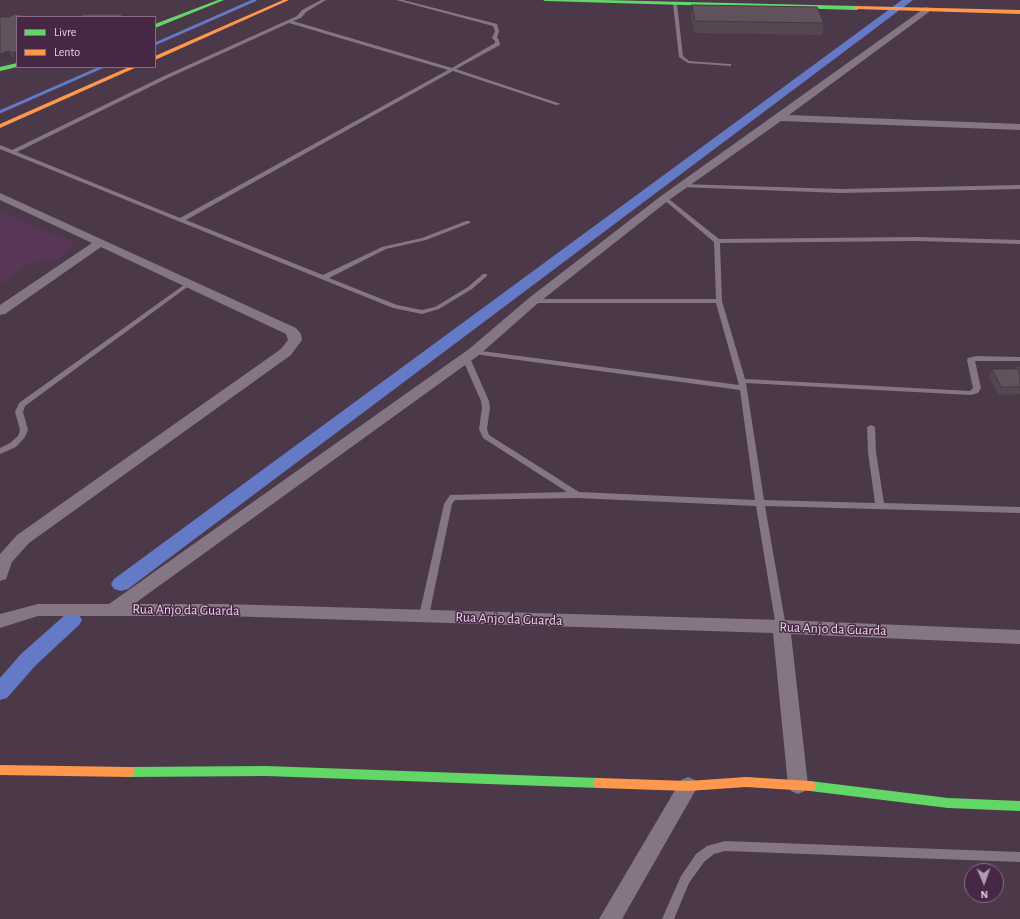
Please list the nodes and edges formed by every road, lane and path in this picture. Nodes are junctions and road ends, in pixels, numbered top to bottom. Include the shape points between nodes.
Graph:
1 (222, 0) edge
2 (287, 0) edge
3 (324, 0) edge
4 (398, 0) edge
5 (545, 0) edge
6 (753, 0) edge
7 (675, 4) junction
8 (1020, 7) edge
9 (921, 8) junction
10 (1020, 12) edge
11 (290, 22) junction
12 (156, 26) edge
13 (156, 58) edge
14 (16, 65) edge
15 (729, 65) dead end
16 (132, 68) edge
17 (0, 70) edge
18 (454, 70) junction
19 (558, 104) dead end
20 (779, 118) junction
21 (0, 126) edge
22 (1020, 127) edge
23 (0, 147) edge
24 (14, 151) junction
25 (681, 186) junction
26 (1020, 187) edge
27 (0, 196) edge
28 (664, 198) junction
29 (181, 220) junction
30 (468, 222) dead end
31 (717, 241) junction
32 (1020, 242) edge
33 (100, 243) junction
34 (485, 275) dead end
35 (323, 278) junction
36 (188, 284) junction
37 (533, 301) junction
38 (719, 301) junction
39 (0, 310) edge
40 (470, 355) junction
41 (1020, 359) edge
42 (743, 384) junction
43 (871, 427) dead end
44 (0, 451) edge
45 (577, 495) junction
46 (760, 504) junction
47 (880, 507) junction
48 (1020, 510) edge
49 (0, 575) edge
50 (115, 608) junction
51 (424, 616) junction
52 (1, 617) edge
53 (781, 627) junction
54 (1020, 637) edge
55 (0, 770) edge
56 (798, 785) junction
57 (688, 786) junction
58 (1020, 806) edge
59 (1020, 857) edge
60 (610, 919) edge
61 (668, 919) edge

1 - 12 main road
2 - 13 main road
3 - 11 lane
4 - 18 lane via 497,27 494,38 498,44
5 - 7 main road
6 - 9 main road via 886,4
7 - 9 main road
7 - 15 lane via 682,56 688,62
8 - 9 main road
9 - 10 main road
9 - 20 street
11 - 18 lane
11 - 24 lane via 166,77
14 - 17 main road
16 - 21 main road
18 - 19 lane
18 - 29 lane
20 - 22 street
20 - 25 street
23 - 24 lane
24 - 29 lane
25 - 26 lane via 841,191
25 - 28 street
27 - 33 street
28 - 31 lane
28 - 37 street
29 - 35 lane
30 - 35 lane via 424,239 384,248
31 - 32 lane via 916,238
31 - 38 lane
33 - 36 street
33 - 39 street
34 - 35 lane via 470,288 437,308 422,312 395,307
36 - 44 lane via 22,405 19,412 24,430 21,438
36 - 49 street via 291,331 294,340 291,347 23,539 4,560
37 - 38 lane
37 - 40 street
38 - 42 lane
40 - 42 lane
40 - 45 lane via 486,401 483,430 486,436
40 - 50 street
41 - 42 lane via 973,358 971,360 977,388 971,393
42 - 46 lane
43 - 47 lane
45 - 46 lane
45 - 51 lane via 453,497 448,504
46 - 47 lane
46 - 53 lane
47 - 48 lane
50 - 51 street, Rua Anjo da Guarda
50 - 52 street, Rua Anjo da Guarda via 38,610
51 - 53 street, Rua Anjo da Guarda
53 - 54 street, Rua Anjo da Guarda
53 - 56 street
55 - 57 main road via 266,771
56 - 57 main road via 746,782
56 - 58 main road via 948,803
57 - 60 street
59 - 61 lane via 724,846 711,850 700,858 685,880

